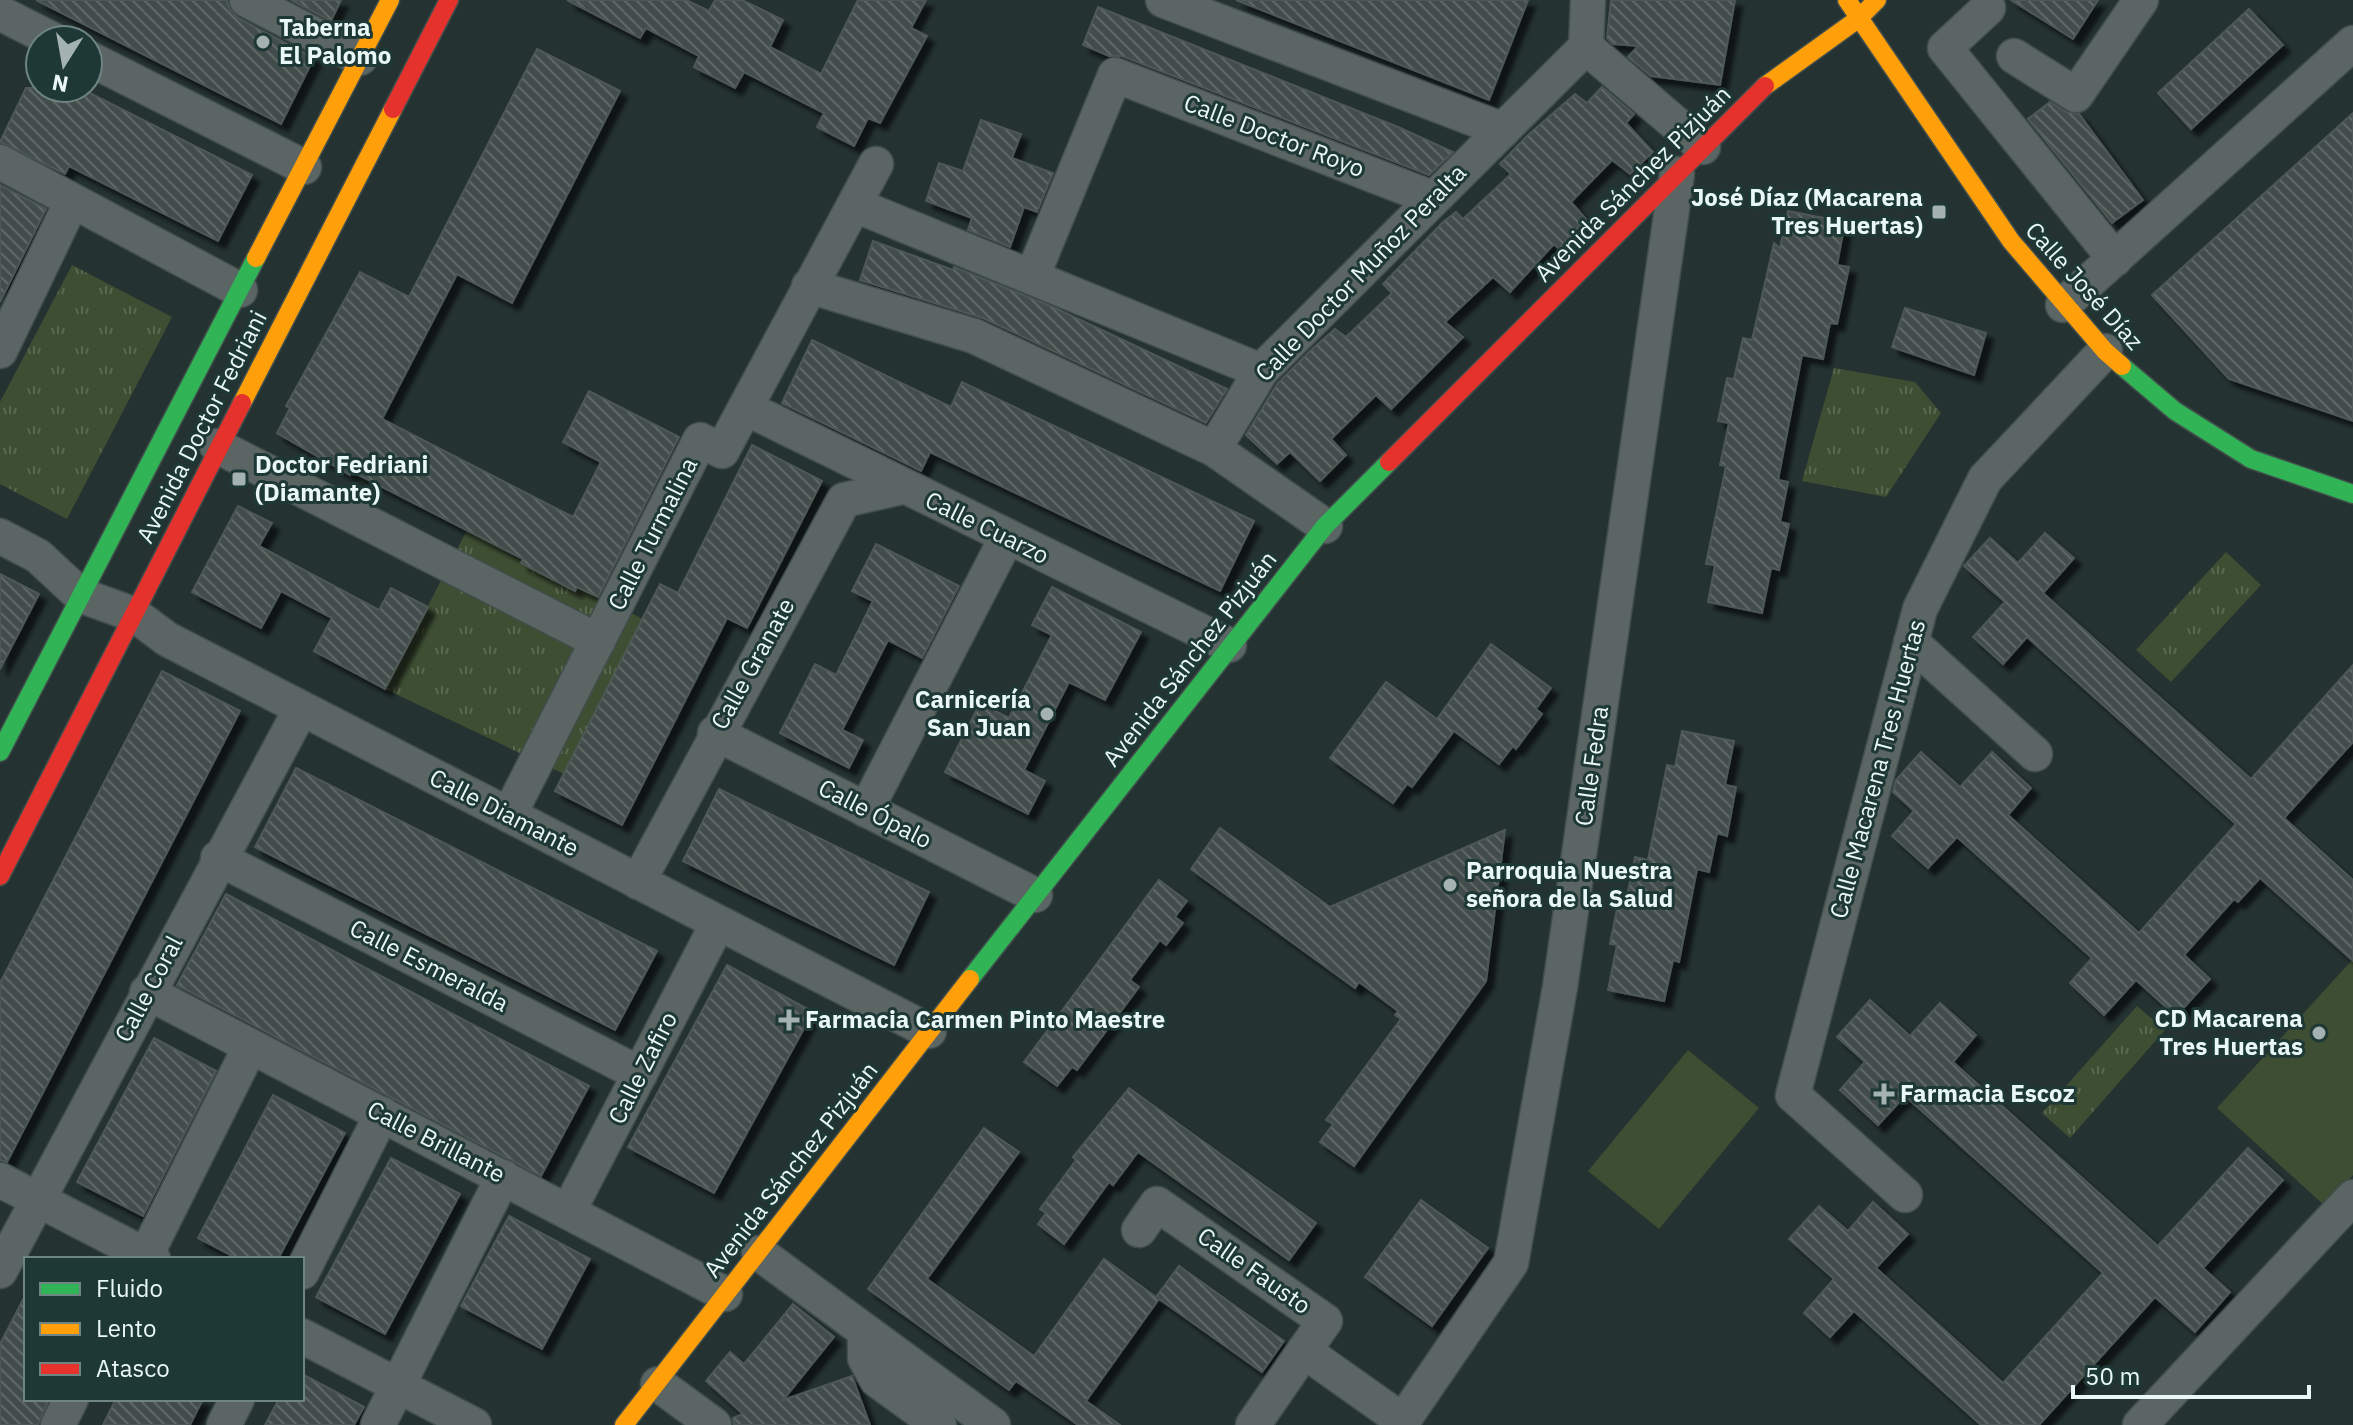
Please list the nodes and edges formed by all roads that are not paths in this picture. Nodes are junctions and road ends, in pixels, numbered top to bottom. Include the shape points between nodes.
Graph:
1 (247, 0) edge
2 (390, 0) edge
3 (449, 0) edge
4 (1163, 0) edge
5 (1588, 0) edge
6 (1847, 0) edge
7 (1877, 0) edge
8 (2141, 0) edge
9 (1988, 8) dead end
10 (4, 14) edge
11 (1858, 19) junction
12 (24, 25) edge
13 (2353, 43) edge
14 (1586, 47) junction
15 (2014, 56) dead end
16 (360, 58) junction
17 (104, 66) edge
18 (1503, 130) junction
19 (1703, 147) junction
20 (0, 162) edge
21 (876, 164) dead end
22 (304, 167) junction
23 (1677, 174) junction
24 (1432, 198) junction
25 (72, 201) junction
26 (855, 205) junction
27 (2115, 259) junction
28 (1032, 277) junction
29 (809, 286) junction
30 (240, 290) junction
31 (2063, 305) junction
32 (0, 351) edge
33 (2105, 351) junction
34 (1261, 371) junction
35 (746, 408) junction
36 (217, 446) junction
37 (1214, 449) junction
38 (902, 487) junction
39 (2353, 494) edge
40 (1325, 526) junction
41 (0, 536) edge
42 (1007, 537) junction
43 (80, 595) junction
44 (135, 615) junction
45 (598, 641) junction
46 (1911, 642) junction
47 (1229, 645) junction
48 (301, 709) junction
49 (715, 733) junction
50 (0, 752) edge
51 (2035, 754) dead end
52 (866, 810) junction
53 (509, 815) junction
54 (218, 858) junction
55 (0, 876) edge
56 (638, 882) junction
57 (1035, 895) junction
58 (718, 923) junction
59 (147, 992) junction
60 (929, 1031) junction
61 (250, 1047) junction
62 (640, 1074) junction
63 (382, 1114) junction
64 (503, 1177) junction
65 (0, 1180) edge
66 (1905, 1195) dead end
67 (2353, 1197) edge
68 (38, 1199) junction
69 (568, 1212) junction
70 (1139, 1230) dead end
71 (759, 1253) junction
72 (146, 1257) edge
73 (148, 1257) edge
74 (304, 1268) edge
75 (0, 1271) edge
76 (725, 1294) junction
77 (870, 1335) junction
78 (304, 1337) edge
79 (1304, 1351) junction
80 (658, 1384) junction
81 (398, 1386) junction
82 (70, 1401) edge
83 (236, 1401) edge
84 (1402, 1423) edge
85 (58, 1425) edge
86 (224, 1425) edge
87 (378, 1425) edge
88 (474, 1425) edge
89 (624, 1425) edge
90 (714, 1425) edge
91 (939, 1425) edge
92 (993, 1425) edge
93 (1253, 1425) edge
94 (2140, 1425) edge

1 - 16 street
2 - 16 main road, Avenida Doctor Fedriani
3 - 36 main road, Avenida Doctor Fedriani
4 - 18 street
5 - 14 street
6 - 11 main road, Calle José Díaz
7 - 11 main road, Avenida Sánchez Pizjuán
8 - 15 street via 2076,95
9 - 27 street via 1945,48
10 - 12 street
11 - 19 main road, Avenida Sánchez Pizjuán via 1774,77
11 - 31 main road, Calle José Díaz via 1999,226
13 - 27 street
14 - 18 street, Calle Doctor Muñoz Peralta
14 - 19 street
16 - 22 main road, Avenida Doctor Fedriani
17 - 22 street
18 - 24 street, Calle Doctor Muñoz Peralta
19 - 23 main road, Avenida Sánchez Pizjuán
20 - 25 street
21 - 26 street, Calle Turmalina
22 - 30 main road, Avenida Doctor Fedriani
23 - 40 main road, Avenida Sánchez Pizjuán
23 - 84 street, Calle Fedra via 1560,987 1511,1263
24 - 28 street, Calle Doctor Royo via 1115,75
24 - 34 street, Calle Doctor Muñoz Peralta
25 - 30 street
25 - 32 street
26 - 28 street
26 - 29 street, Calle Turmalina
27 - 31 street
28 - 34 street
29 - 35 street, Calle Turmalina
29 - 37 street via 974,336
30 - 43 main road, Avenida Doctor Fedriani
31 - 33 main road, Calle José Díaz
33 - 39 main road, Calle José Díaz via 2175,411 2251,459
33 - 46 street, Calle Macarena Tres Huertas via 1985,479 1920,609
34 - 37 street, Calle Doctor Muñoz Peralta
35 - 38 street, Calle Cuarzo
35 - 45 street, Calle Turmalina via 722,451 700,440
36 - 44 main road, Avenida Doctor Fedriani
36 - 45 street
37 - 40 street
38 - 42 street, Calle Cuarzo
38 - 49 street, Calle Granate via 844,500
40 - 47 main road, Avenida Sánchez Pizjuán
41 - 43 street via 38,556
42 - 47 street, Calle Cuarzo
42 - 52 street
43 - 44 street, Calle Diamante
43 - 50 main road, Avenida Doctor Fedriani
44 - 48 street, Calle Diamante via 167,639
44 - 55 main road, Avenida Doctor Fedriani
45 - 53 street, Calle Turmalina
46 - 51 street
46 - 66 street, Calle Macarena Tres Huertas via 1793,1095
47 - 57 main road, Avenida Sánchez Pizjuán
48 - 53 street, Calle Diamante
48 - 54 street, Calle Coral
49 - 52 street, Calle Ópalo
49 - 56 street, Calle Granate
52 - 57 street, Calle Ópalo
53 - 56 street, Calle Diamante
54 - 59 street, Calle Coral
54 - 62 street, Calle Esmeralda
56 - 58 street, Calle Diamante
57 - 60 main road, Avenida Sánchez Pizjuán
58 - 60 street, Calle Diamante
58 - 62 street, Calle Zafiro
59 - 61 street, Calle Brillante
59 - 68 street, Calle Coral
60 - 71 main road, Avenida Sánchez Pizjuán
61 - 63 street, Calle Brillante
61 - 73 street
62 - 69 street, Calle Zafiro
63 - 64 street, Calle Brillante
63 - 74 street
64 - 69 street, Calle Brillante
64 - 81 street
65 - 68 street
67 - 94 street
68 - 72 street
68 - 75 street, Calle Coral
69 - 76 street, Calle Brillante
70 - 79 street, Calle Fausto via 1157,1204 1325,1321
71 - 76 main road, Avenida Sánchez Pizjuán
71 - 77 street
76 - 80 main road, Avenida Sánchez Pizjuán
77 - 91 street via 865,1342 869,1370
77 - 92 street
78 - 81 street
79 - 84 street, Calle Fausto
79 - 93 street
80 - 89 main road, Avenida Sánchez Pizjuán
80 - 90 street
81 - 87 street
81 - 88 street
82 - 85 street
83 - 86 street

